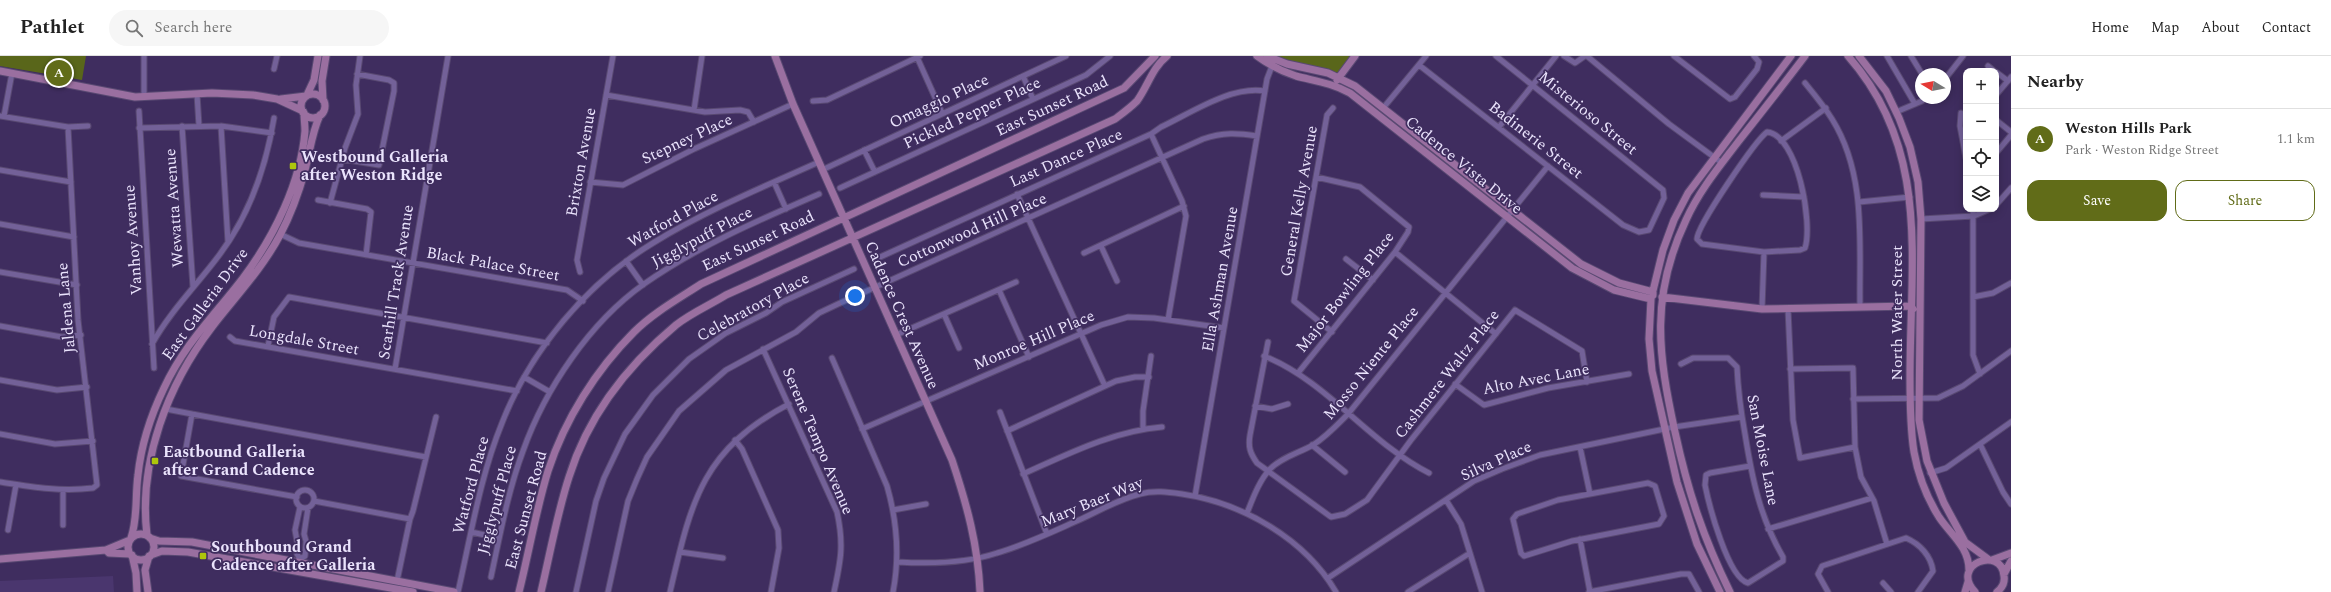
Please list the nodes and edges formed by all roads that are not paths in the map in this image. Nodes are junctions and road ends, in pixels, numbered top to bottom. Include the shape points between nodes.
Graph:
1 (144, 56) edge
2 (277, 56) edge
3 (318, 56) edge
4 (326, 56) edge
5 (360, 56) edge
6 (448, 56) edge
7 (613, 56) edge
8 (702, 56) edge
9 (774, 56) edge
10 (1066, 56) edge
11 (1110, 56) edge
12 (1155, 56) edge
13 (1167, 56) edge
14 (1256, 56) edge
15 (1267, 56) edge
16 (1355, 56) edge
17 (1426, 56) edge
18 (1496, 56) edge
19 (1556, 56) edge
20 (1564, 56) edge
21 (1586, 56) edge
22 (1674, 56) edge
23 (1754, 56) edge
24 (1791, 56) edge
25 (1805, 56) edge
26 (1848, 56) edge
27 (1859, 56) edge
28 (1887, 56) edge
29 (1964, 56) edge
30 (919, 57) edge
31 (1913, 57) edge
32 (1419, 65) junction
33 (1272, 66) junction
34 (1988, 66) dead end
35 (1919, 68) edge
36 (1990, 68) edge
37 (274, 69) dead end
38 (0, 71) edge
39 (1951, 72) edge
40 (12, 73) junction
41 (357, 74) junction
42 (1999, 74) edge
43 (1022, 76) junction
44 (1339, 77) junction
45 (2009, 79) edge
46 (1805, 83) dead end
47 (1334, 85) junction
48 (1533, 86) junction
49 (1265, 91) junction
50 (1999, 92) edge
51 (196, 94) junction
52 (606, 95) junction
53 (306, 96) junction
54 (144, 97) junction
55 (1033, 99) junction
56 (276, 100) junction
57 (323, 100) junction
58 (813, 101) dead end
59 (792, 104) junction
60 (1915, 104) joint
61 (1384, 107) junction
62 (1333, 108) dead end
63 (1826, 108) junction
64 (694, 110) junction
65 (139, 111) dead end
66 (303, 112) junction
67 (1896, 112) junction
68 (942, 113) junction
69 (1962, 113) dead end
70 (320, 115) junction
71 (2, 116) edge
72 (274, 118) dead end
73 (754, 122) junction
74 (1999, 122) edge
75 (88, 126) dead end
76 (182, 126) junction
77 (199, 126) junction
78 (221, 126) junction
79 (68, 127) junction
80 (1499, 127) junction
81 (139, 128) junction
82 (2011, 132) edge
83 (272, 134) junction
84 (1151, 134) junction
85 (2011, 135) edge
86 (1258, 136) junction
87 (1781, 141) junction
88 (1963, 142) edge
89 (864, 150) junction
90 (1999, 150) edge
91 (1714, 157) junction
92 (1162, 158) junction
93 (342, 159) junction
94 (818, 162) junction
95 (1722, 163) junction
96 (1548, 166) junction
97 (0, 170) edge
98 (822, 170) junction
99 (875, 172) junction
100 (1316, 177) junction
101 (71, 182) junction
102 (590, 182) junction
103 (774, 182) junction
104 (840, 188) dead end
105 (2011, 188) edge
106 (819, 194) dead end
107 (1017, 194) junction
108 (1763, 195) dead end
109 (1804, 197) junction
110 (1910, 198) junction
111 (318, 200) dead end
112 (1859, 202) junction
113 (1999, 202) edge
114 (330, 203) junction
115 (1184, 206) junction
116 (786, 209) junction
117 (1511, 210) junction
118 (1973, 212) edge
119 (1983, 212) edge
120 (1506, 216) junction
121 (1974, 216) junction
122 (843, 217) junction
123 (1027, 219) junction
124 (1921, 219) junction
125 (0, 224) edge
126 (1639, 232) joint
127 (280, 234) junction
128 (74, 237) junction
129 (852, 239) junction
130 (228, 242) junction
131 (1101, 246) junction
132 (1662, 250) junction
133 (1395, 252) junction
134 (1764, 252) junction
135 (1084, 253) dead end
136 (366, 255) junction
137 (878, 258) dead end
138 (1346, 259) dead end
139 (626, 261) junction
140 (412, 263) junction
141 (854, 269) dead end
142 (0, 272) edge
143 (580, 272) dead end
144 (1373, 280) junction
145 (1116, 281) dead end
146 (1016, 282) dead end
147 (2011, 283) edge
148 (77, 285) junction
149 (643, 285) junction
150 (193, 287) junction
151 (874, 288) junction
152 (999, 290) junction
153 (1445, 293) junction
154 (1652, 296) junction
155 (1662, 297) junction
156 (1973, 297) junction
157 (583, 301) junction
158 (1911, 306) junction
159 (1860, 307) junction
160 (1762, 309) junction
161 (1788, 309) junction
162 (944, 314) junction
163 (403, 317) junction
164 (1168, 320) junction
165 (0, 326) edge
166 (1224, 328) junction
167 (1660, 331) junction
168 (1080, 332) junction
169 (1332, 332) junction
170 (1496, 334) junction
171 (81, 335) junction
172 (896, 335) junction
173 (230, 338) dead end
174 (1268, 342) dead end
175 (548, 343) junction
176 (152, 344) junction
177 (1920, 344) junction
178 (268, 346) junction
179 (959, 348) dead end
180 (763, 349) junction
181 (2011, 351) edge
182 (1151, 356) dead end
183 (1264, 356) junction
184 (1028, 357) junction
185 (832, 358) dead end
186 (1681, 364) dead end
187 (154, 368) dead end
188 (1790, 369) junction
189 (395, 370) junction
190 (1298, 373) junction
191 (1628, 374) dead end
192 (1980, 374) junction
193 (524, 377) junction
194 (1149, 377) junction
195 (0, 380) edge
196 (1587, 382) junction
197 (1455, 384) junction
198 (1105, 386) junction
199 (87, 388) junction
200 (517, 391) junction
201 (550, 392) junction
202 (1853, 399) junction
203 (1910, 399) junction
204 (1920, 399) junction
205 (926, 402) junction
206 (789, 404) junction
207 (1288, 404) dead end
208 (1255, 406) junction
209 (166, 409) junction
210 (1000, 412) dead end
211 (192, 414) junction
212 (1348, 414) junction
213 (436, 417) dead end
214 (1742, 417) junction
215 (1910, 421) junction
216 (2011, 422) edge
217 (1162, 427) dead end
218 (1674, 427) junction
219 (1143, 428) junction
220 (862, 429) junction
221 (1665, 430) junction
222 (1007, 431) junction
223 (0, 434) edge
224 (735, 440) junction
225 (94, 441) junction
226 (1980, 444) junction
227 (1312, 445) junction
228 (1580, 447) junction
229 (1855, 447) junction
230 (1400, 455) junction
231 (426, 457) junction
232 (1750, 466) junction
233 (1269, 470) junction
234 (1346, 472) dead end
235 (1429, 473) dead end
236 (1930, 473) junction
237 (1023, 474) junction
238 (0, 482) edge
239 (16, 485) junction
240 (63, 490) junction
241 (1590, 494) junction
242 (1195, 496) junction
243 (297, 497) junction
244 (1872, 498) junction
245 (1446, 500) junction
246 (314, 501) junction
247 (926, 504) dead end
248 (2011, 504) edge
249 (300, 507) junction
250 (308, 508) junction
251 (893, 510) junction
252 (1247, 513) junction
253 (410, 519) junction
254 (63, 525) dead end
255 (1768, 529) junction
256 (8, 530) dead end
257 (471, 532) junction
258 (1047, 534) junction
259 (148, 537) junction
260 (499, 538) junction
261 (131, 539) junction
262 (1580, 539) junction
263 (1887, 544) junction
264 (106, 550) junction
265 (680, 552) junction
266 (1470, 553) junction
267 (2011, 553) edge
268 (131, 554) junction
269 (150, 555) junction
270 (979, 557) junction
271 (723, 558) dead end
272 (0, 559) edge
273 (1990, 560) junction
274 (2011, 561) edge
275 (898, 562) junction
276 (299, 564) junction
277 (1969, 570) junction
278 (491, 577) dead end
279 (2004, 577) junction
280 (1328, 578) junction
281 (397, 581) junction
282 (1968, 582) junction
283 (1883, 583) dead end
284 (137, 592) edge
285 (148, 592) edge
286 (413, 592) edge
287 (454, 592) edge
288 (458, 592) edge
289 (519, 592) edge
290 (541, 592) edge
291 (576, 592) edge
292 (608, 592) edge
293 (670, 592) edge
294 (771, 592) edge
295 (834, 592) edge
296 (893, 592) edge
297 (980, 592) edge
298 (1336, 592) edge
299 (1408, 592) edge
300 (1482, 592) edge
301 (1590, 592) edge
302 (1699, 592) edge
303 (1720, 592) edge
304 (1730, 592) edge
305 (1828, 592) edge
306 (1891, 592) edge
307 (1918, 592) edge
308 (1965, 592) edge
309 (1975, 592) edge
310 (1997, 592) edge
311 (2005, 592) edge

1 - 54 street
2 - 37 street
3 - 53 main road via 314,80
4 - 57 main road via 322,81
5 - 41 street
6 - 140 street, Scarhill Track Avenue
7 - 52 street, Brixton Avenue
8 - 64 street
9 - 59 main road, Cadence Crest Avenue
10 - 43 street, Omaggio Place
11 - 55 street, Pickled Pepper Place via 1086,75
12 - 122 main road, East Sunset Road via 1124,88
13 - 129 main road, East Sunset Road via 1155,69 1128,111 1115,119
14 - 33 main road, Cadence Vista Drive
15 - 44 main road, Cadence Vista Drive via 1287,64
16 - 44 main road
17 - 32 street
18 - 48 street, Misterioso Street
19 - 48 street
20 - 21 street via 1575,63
21 - 91 street
22 - 23 street via 1730,99 1757,69 1760,62
24 - 91 main road
25 - 95 main road
26 - 110 main road, North Water Street via 1873,89 1891,124 1906,169
27 - 67 main road, North Water Street via 1886,91
28 - 60 street
29 - 39 street
30 - 58 street via 827,100
30 - 68 street
31 - 35 street
32 - 61 street
32 - 80 street, Badinerie Street
33 - 47 main road, Cadence Vista Drive via 1296,76
33 - 49 street, Ella Ashman Avenue
34 - 36 street
38 - 40 main road
40 - 54 main road via 116,94
40 - 71 street
41 - 93 street via 358,114
41 - 93 street via 394,83 393,98 379,165
42 - 45 street
43 - 55 street
43 - 68 street, Omaggio Place
44 - 47 main road
44 - 61 main road, Cadence Vista Drive via 1361,89
45 - 50 street
46 - 63 street
47 - 120 main road, Cadence Vista Drive via 1358,98
48 - 80 street
48 - 126 street, Misterioso Street via 1663,190 1664,198 1649,230
49 - 84 street, Last Dance Place via 1257,89 1234,92
49 - 86 street, Ella Ashman Avenue
51 - 54 main road
51 - 56 main road via 235,93
51 - 77 street
52 - 64 street
52 - 102 street, Brixton Avenue
53 - 56 main road
53 - 57 main road via 316,94
53 - 66 main road via 302,102
55 - 99 street, Pickled Pepper Place
56 - 66 main road
57 - 70 main road via 324,109
59 - 73 street, Stepney Place
59 - 94 main road, Cadence Crest Avenue
60 - 67 street
61 - 117 main road, Cadence Vista Drive
62 - 100 street, General Kelly Avenue via 1327,115
63 - 87 street
63 - 112 street via 1846,147
64 - 73 street via 740,110 748,112
65 - 81 street, Vanhoy Avenue
66 - 70 main road via 312,117
66 - 261 main road, East Galleria Drive via 305,130 297,170 274,228 250,269 190,342 160,396 140,462 135,498 136,524
67 - 124 main road, North Water Street via 1914,165
68 - 89 street, Omaggio Place
69 - 88 street via 1960,126
70 - 127 main road, East Galleria Drive via 300,187
71 - 79 street
72 - 83 street
73 - 102 street, Stepney Place via 623,185
74 - 82 street
75 - 79 street
76 - 77 street
76 - 81 street
76 - 150 street, Wewatta Avenue
77 - 78 street
78 - 83 street
78 - 130 street
79 - 101 street, Jaldena Lane
80 - 96 street, Badinerie Street
81 - 176 street, Vanhoy Avenue
83 - 130 street via 259,182
84 - 92 street
84 - 107 street, Last Dance Place
85 - 90 street
86 - 92 street, Cottonwood Hill Place via 1234,132 1218,134
86 - 166 street, Ella Ashman Avenue
87 - 109 street via 1796,168
87 - 134 street via 1767,132 1719,195 1698,231 1698,241 1705,245
89 - 98 street, Omaggio Place
89 - 99 street
91 - 95 street
91 - 132 main road via 1680,207
92 - 115 street
92 - 123 street, Cottonwood Hill Place
93 - 114 street
94 - 98 main road, Cadence Crest Avenue
94 - 103 street, Watford Place
95 - 155 main road via 1686,220 1673,253
96 - 117 street, Mosso Niente Place
96 - 126 street, Badinerie Street via 1623,225
97 - 101 street
98 - 122 main road, Cadence Crest Avenue
99 - 104 street, Pickled Pepper Place
100 - 133 street, Major Bowling Place via 1360,187 1409,226
100 - 169 street, General Kelly Avenue via 1294,301
101 - 128 street, Jaldena Lane
102 - 143 street, Brixton Avenue via 577,260
103 - 116 street
103 - 139 street, Watford Place via 683,225
105 - 113 street
106 - 116 street, Jigglypuff Place
107 - 123 street
107 - 137 street, Last Dance Place
108 - 109 street
109 - 134 street via 1804,249
110 - 112 street
110 - 158 main road, North Water Street
111 - 114 street
112 - 159 street
114 - 136 street via 367,209 371,212
115 - 131 street
115 - 164 street via 1186,224
116 - 149 street, Jigglypuff Place via 706,246
117 - 120 street, Mosso Niente Place
117 - 154 main road, Cadence Vista Drive via 1596,272
118 - 121 street
119 - 121 street
120 - 153 street, Mosso Niente Place
120 - 154 main road, Cadence Vista Drive via 1557,257 1590,279 1614,290
121 - 124 street
121 - 156 street
122 - 129 main road, Cadence Crest Avenue
122 - 289 main road, East Sunset Road via 701,284 635,331 609,361 585,393 556,448 542,491
123 - 151 street, Cottonwood Hill Place
123 - 168 street
124 - 177 main road, North Water Street
125 - 128 street
127 - 136 street, Black Palace Street via 299,243
127 - 209 main road, East Galleria Drive via 248,285 199,346 178,381
128 - 148 street, Jaldena Lane
129 - 151 main road, Cadence Crest Avenue
129 - 290 main road, East Sunset Road via 726,295 677,324 639,360 613,390 586,434 577,455 569,477
130 - 150 street
131 - 135 street
131 - 145 street
132 - 154 main road
132 - 155 main road via 1658,288
133 - 144 street, Major Bowling Place
133 - 153 street
134 - 160 street
136 - 140 street, Black Palace Street
138 - 144 street
139 - 149 street
139 - 157 street, Watford Place
140 - 157 street, Black Palace Street via 567,290
140 - 163 street, Scarhill Track Avenue
141 - 291 street, Celebratory Place via 782,302 726,333 689,359 653,395 625,434 604,478 596,502
142 - 148 street
144 - 169 street, Major Bowling Place
146 - 152 street
147 - 156 street via 1996,292
148 - 171 street, Jaldena Lane
149 - 201 street, Jigglypuff Place via 614,309 583,344
150 - 176 street
151 - 172 main road, Cadence Crest Avenue
151 - 180 street, Cottonwood Hill Place via 819,313 796,332
152 - 162 street
152 - 184 street
153 - 170 street
153 - 212 street, Mosso Niente Place
154 - 167 main road
154 - 221 main road via 1650,355
155 - 160 main road
155 - 167 main road
156 - 192 street via 1973,355
157 - 175 street, Watford Place
158 - 159 main road
158 - 177 main road via 1916,316
158 - 203 main road, North Water Street
159 - 161 main road
160 - 161 main road
161 - 188 street
162 - 172 street
162 - 179 street
163 - 175 street
163 - 178 street via 289,297 274,317
163 - 189 street, Scarhill Track Avenue
164 - 166 street, Monroe Hill Place
164 - 168 street, Monroe Hill Place via 1128,317
165 - 171 street via 62,337
166 - 242 street, Ella Ashman Avenue
167 - 218 main road via 1662,367
168 - 184 street, Monroe Hill Place
168 - 198 street
169 - 190 street, Major Bowling Place
170 - 196 street, Cashmere Waltz Place via 1515,310 1582,351
170 - 197 street, Cashmere Waltz Place
171 - 199 street, Jaldena Lane
172 - 205 main road, Cadence Crest Avenue
173 - 178 street, Longdale Street
174 - 183 street
175 - 193 street, Watford Place
176 - 187 street, Vanhoy Avenue
177 - 204 main road, North Water Street
178 - 189 street, Longdale Street
180 - 206 street, Serene Tempo Avenue
180 - 292 street, Cottonwood Hill Place via 726,370 703,388 679,411 647,457 628,501
181 - 192 street
182 - 194 street
183 - 190 street
183 - 208 street
184 - 205 street, Monroe Hill Place
185 - 220 street
186 - 214 street, San Moise Lane via 1693,358 1728,358 1735,363 1738,367
188 - 202 street via 1853,368
188 - 229 street via 1793,420 1800,458
189 - 200 street, Longdale Street
190 - 212 street
191 - 196 street, Alto Avec Lane
192 - 204 street via 1938,398
193 - 200 street, Watford Place
193 - 201 street
194 - 198 street via 1135,376
194 - 219 street
195 - 199 street via 57,390
196 - 197 street, Alto Avec Lane via 1548,388 1484,405
197 - 230 street, Cashmere Waltz Place
198 - 222 street
199 - 225 street, Jaldena Lane
200 - 257 street, Watford Place via 492,450
201 - 260 street, Jigglypuff Place via 522,452
202 - 203 street
202 - 229 street
203 - 204 street
203 - 215 main road, North Water Street
204 - 236 main road, North Water Street via 1921,434
205 - 220 street, Monroe Hill Place
205 - 270 main road, Cadence Crest Avenue via 952,460 966,500
206 - 224 street via 762,419
206 - 295 street, Serene Tempo Avenue via 837,512 842,534 842,553
207 - 208 street via 1272,409
208 - 233 street via 1249,446 1257,463
209 - 211 street
209 - 259 main road, East Galleria Drive via 150,466 144,519
210 - 222 street
211 - 231 street
211 - 243 street via 181,476
212 - 227 street, Mosso Niente Place via 1330,433
212 - 230 street
213 - 231 street
214 - 218 street, Silva Place
214 - 232 street, San Moise Lane
215 - 236 main road via 1914,425 1921,461
215 - 277 main road, North Water Street via 1914,453 1926,492 1939,517 1966,552
216 - 226 street
217 - 219 street
218 - 221 street, Silva Place
218 - 304 main road via 1698,521
219 - 237 street via 1096,442
220 - 251 street via 887,486
221 - 228 street, Silva Place
221 - 303 main road via 1690,524
222 - 237 street
223 - 225 street via 55,444
224 - 265 street via 712,468 698,491 686,524
224 - 294 street via 742,449 778,530 779,548
225 - 240 street, Jaldena Lane via 97,485 93,488
226 - 236 street via 1946,468
226 - 248 street
227 - 233 street, Mosso Niente Place via 1278,462
227 - 234 street
228 - 241 street
228 - 245 street, Silva Place via 1540,455 1514,464 1474,481
229 - 244 street via 1861,476
230 - 233 street, Cashmere Waltz Place via 1367,500 1356,508 1331,517
230 - 235 street
231 - 253 street
232 - 255 street, San Moise Lane via 1758,503
232 - 255 street, San Moise Lane via 1706,475 1704,485 1715,525 1726,552 1743,582 1753,581 1783,561
233 - 252 street, Mosso Niente Place via 1260,482
236 - 273 main road, North Water Street via 1965,542
237 - 258 street
238 - 239 street
239 - 240 street
239 - 256 street
240 - 254 street
241 - 262 street via 1544,504 1514,516 1513,519 1521,553 1524,556
241 - 262 street via 1651,483 1655,486 1663,521 1659,524
242 - 252 street, Mary Baer Way via 1218,501
242 - 258 street, Mary Baer Way via 1166,492 1139,494
243 - 246 street via 300,492 306,490 312,493
243 - 249 street
244 - 255 street
244 - 263 street
245 - 266 street via 1461,524
245 - 280 street, Silva Place
246 - 250 street
246 - 253 street
247 - 251 street
249 - 250 street
249 - 276 street via 296,530
250 - 276 street via 304,534 306,550
251 - 275 street
252 - 280 street, Mary Baer Way via 1282,534
253 - 281 street
257 - 260 street
257 - 288 street, Watford Place
258 - 270 street, Mary Baer Way via 996,554
259 - 261 main road via 138,534
259 - 269 main road via 153,548
259 - 276 main road via 159,541 192,542
260 - 278 street, Jigglypuff Place
261 - 264 main road
261 - 268 main road via 128,547
262 - 301 street
263 - 305 street via 1818,569
263 - 307 street via 1906,538 1915,542 1931,560 1933,571
264 - 268 main road via 109,553
264 - 272 main road
265 - 271 street
265 - 293 street
266 - 299 street
266 - 300 street
267 - 273 main road
268 - 269 main road via 142,559
268 - 284 main road
269 - 276 main road via 162,551 188,552
269 - 285 main road via 145,571
270 - 275 street, Mary Baer Way via 923,563
270 - 297 main road, Cadence Crest Avenue
273 - 277 main road via 1977,562
273 - 279 main road, North Water Street via 1998,564
274 - 279 main road
275 - 296 street
276 - 281 main road
276 - 286 main road
277 - 282 main road, North Water Street
279 - 310 main road
279 - 311 main road
280 - 298 street, Mary Baer Way
281 - 287 main road
282 - 308 main road, North Water Street
282 - 309 main road
283 - 306 street
301 - 302 street via 1689,574

